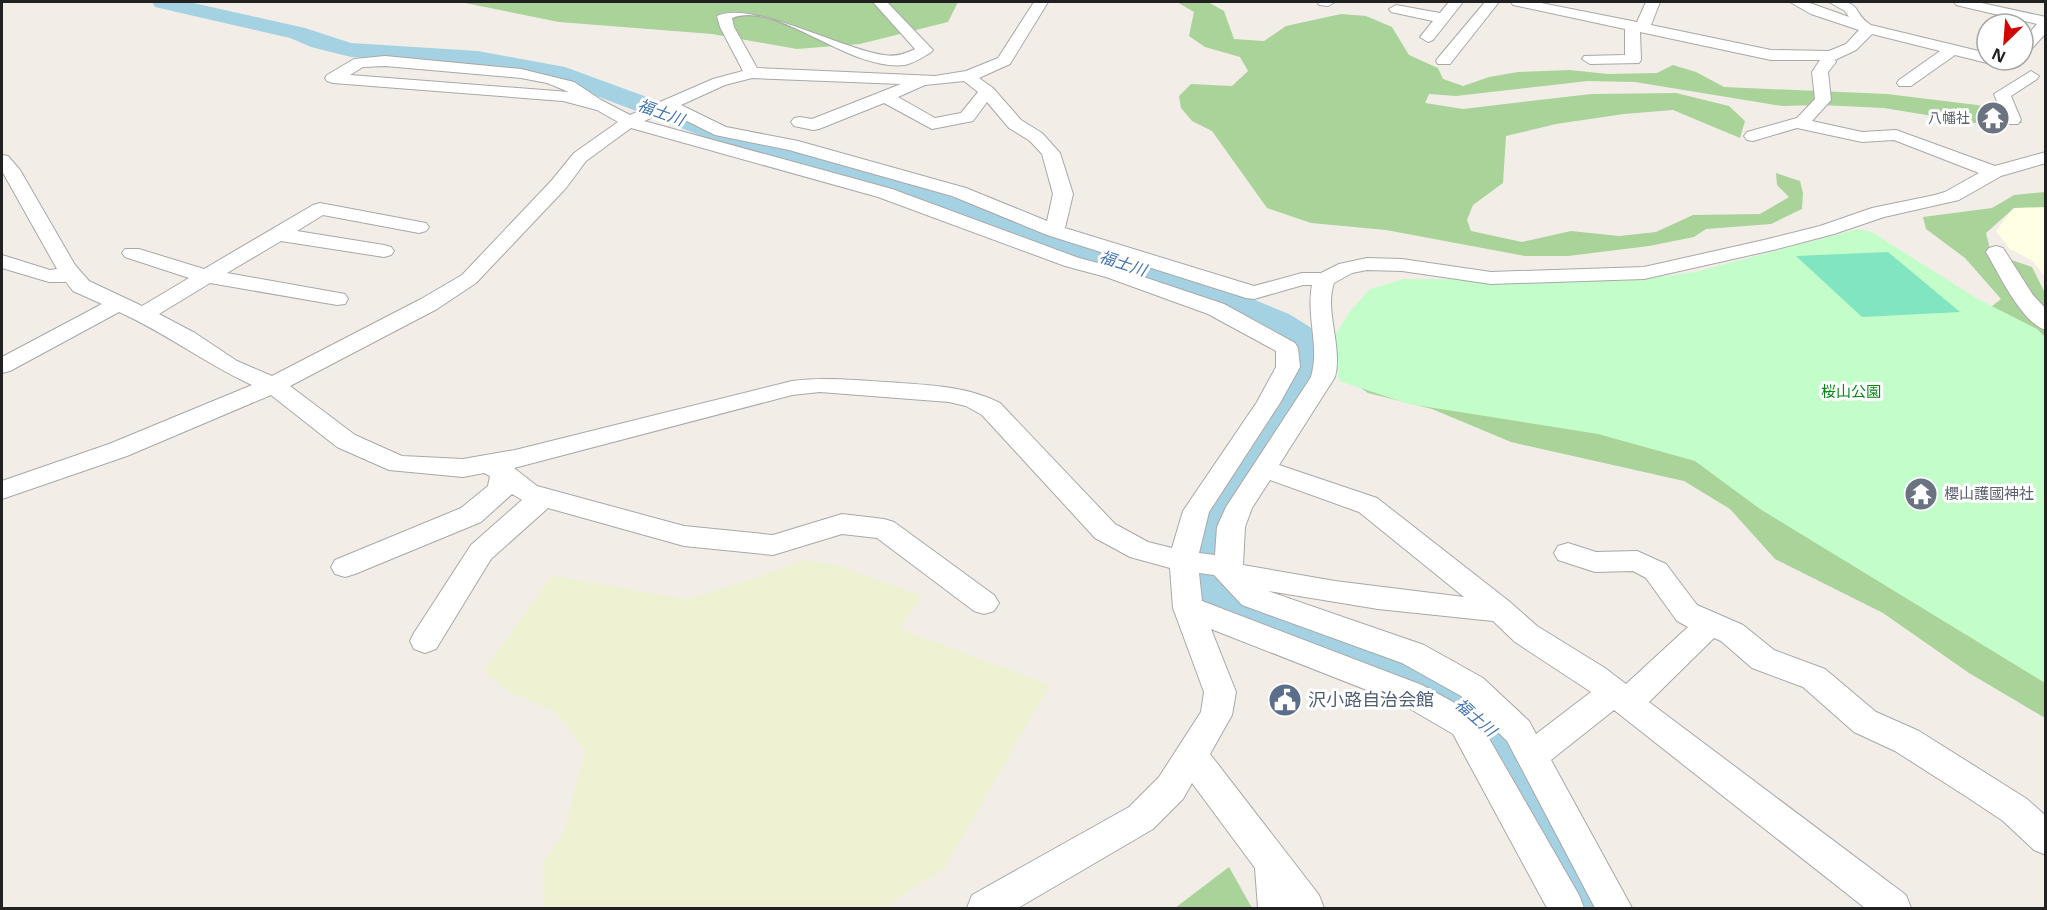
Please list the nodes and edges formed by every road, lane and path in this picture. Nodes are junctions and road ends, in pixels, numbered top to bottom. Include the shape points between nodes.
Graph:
1 (880, 2) edge
2 (1041, 2) edge
3 (1455, 2) edge
4 (1492, 2) edge
5 (1518, 2) edge
6 (1653, 2) edge
7 (1797, 2) edge
8 (1836, 2) edge
9 (1961, 2) edge
10 (1396, 9) dead end
11 (1443, 18) junction
12 (2046, 22) edge
13 (1637, 27) junction
14 (1863, 27) junction
15 (2035, 35) edge
16 (1428, 38) dead end
17 (1953, 49) junction
18 (1975, 54) edge
19 (1827, 56) junction
20 (1590, 59) dead end
21 (1444, 61) dead end
22 (2024, 72) edge
23 (752, 73) junction
24 (968, 76) junction
25 (2038, 79) edge
26 (924, 80) junction
27 (1905, 83) dead end
28 (987, 92) junction
29 (886, 97) junction
30 (594, 103) junction
31 (667, 106) junction
32 (2012, 120) dead end
33 (629, 121) junction
34 (800, 122) dead end
35 (1803, 125) junction
36 (1753, 135) dead end
37 (2046, 157) edge
38 (2, 160) edge
39 (1994, 172) junction
40 (419, 227) dead end
41 (1054, 231) junction
42 (278, 234) junction
43 (384, 251) dead end
44 (1996, 252) dead end
45 (132, 253) dead end
46 (2, 261) edge
47 (72, 276) junction
48 (206, 276) junction
49 (1325, 279) junction
50 (337, 299) dead end
51 (119, 303) junction
52 (143, 314) junction
53 (2046, 323) edge
54 (2, 366) edge
55 (273, 385) junction
56 (495, 468) junction
57 (1264, 469) junction
58 (5, 486) edge
59 (543, 497) junction
60 (1568, 553) dead end
61 (1208, 565) junction
62 (345, 567) dead end
63 (984, 603) dead end
64 (1188, 608) junction
65 (1500, 610) junction
66 (1710, 624) junction
67 (425, 641) dead end
68 (1620, 697) junction
69 (1191, 755) junction
70 (1532, 756) junction
71 (2046, 839) edge
72 (1272, 863) junction
73 (985, 909) edge
74 (1276, 909) edge
75 (1306, 909) edge
76 (1566, 909) edge
77 (1614, 909) edge
78 (1893, 909) edge

1 - 23 street via 925,50 918,56 882,60 826,36 799,19 759,8 741,9 724,16
2 - 24 street via 1004,61
3 - 11 street
4 - 21 street
5 - 13 street
6 - 13 street
7 - 14 street
8 - 14 street via 1851,8
9 - 12 street
10 - 11 street
11 - 16 street
12 - 15 street
13 - 19 street via 1771,55
13 - 20 street via 1633,60
14 - 17 street
14 - 19 street via 1866,32 1851,46
17 - 18 street
17 - 27 street
19 - 35 street via 1828,62 1820,72 1823,100
22 - 25 street
23 - 26 street
23 - 31 street via 719,82
24 - 26 street
24 - 28 street
25 - 32 street via 2002,94
26 - 29 street
28 - 29 street via 967,117 932,124
28 - 41 street via 1015,123 1051,153 1063,194
29 - 34 street via 813,125
30 - 30 street via 563,96 333,78 360,62 385,61 537,75 565,84
30 - 33 street
31 - 33 street
31 - 41 street via 722,131 792,145 959,192
33 - 55 street via 580,157 469,279
33 - 61 street via 885,193 1072,262 1216,309 1287,348 1288,367 1197,511
35 - 36 street via 1796,123
35 - 39 street via 1862,137 1896,135
37 - 39 street
38 - 47 street
39 - 49 street via 1952,196 1879,212 1766,246 1644,273 1491,278 1367,264 1346,268
40 - 42 street via 320,209
41 - 49 street via 1254,293 1302,279
42 - 43 street
42 - 48 street
44 - 53 street via 2024,298
45 - 48 street
46 - 47 street via 49,276
47 - 51 street via 81,286
48 - 50 street
48 - 52 street
49 - 57 street via 1321,302 1327,363 1317,386
51 - 52 street
51 - 54 street
52 - 55 street via 229,366
55 - 56 street via 346,441 398,464
55 - 58 street via 118,450
56 - 59 street via 528,493
56 - 61 street via 515,459 792,388 820,385 949,394 992,409 1105,531 1140,550
56 - 62 street via 501,490 471,515
57 - 61 street
57 - 65 street via 1368,505
59 - 63 street via 684,536 773,545 842,524 884,529
59 - 67 street via 481,552
60 - 66 street via 1595,562 1638,561 1656,571 1687,613
61 - 64 street
61 - 65 street via 1277,584 1465,610
61 - 70 street via 1252,597 1413,654 1472,687 1518,731
64 - 69 street via 1220,692 1216,715
64 - 76 street via 1411,694 1464,724
65 - 68 street via 1526,634
66 - 68 street
66 - 71 street via 1732,633 1763,659 1814,678 1865,722 1907,741 1979,786 2015,810
68 - 70 street
68 - 78 street
69 - 72 street
69 - 73 street via 1171,788 1142,818
70 - 77 street
72 - 74 street
72 - 75 street

